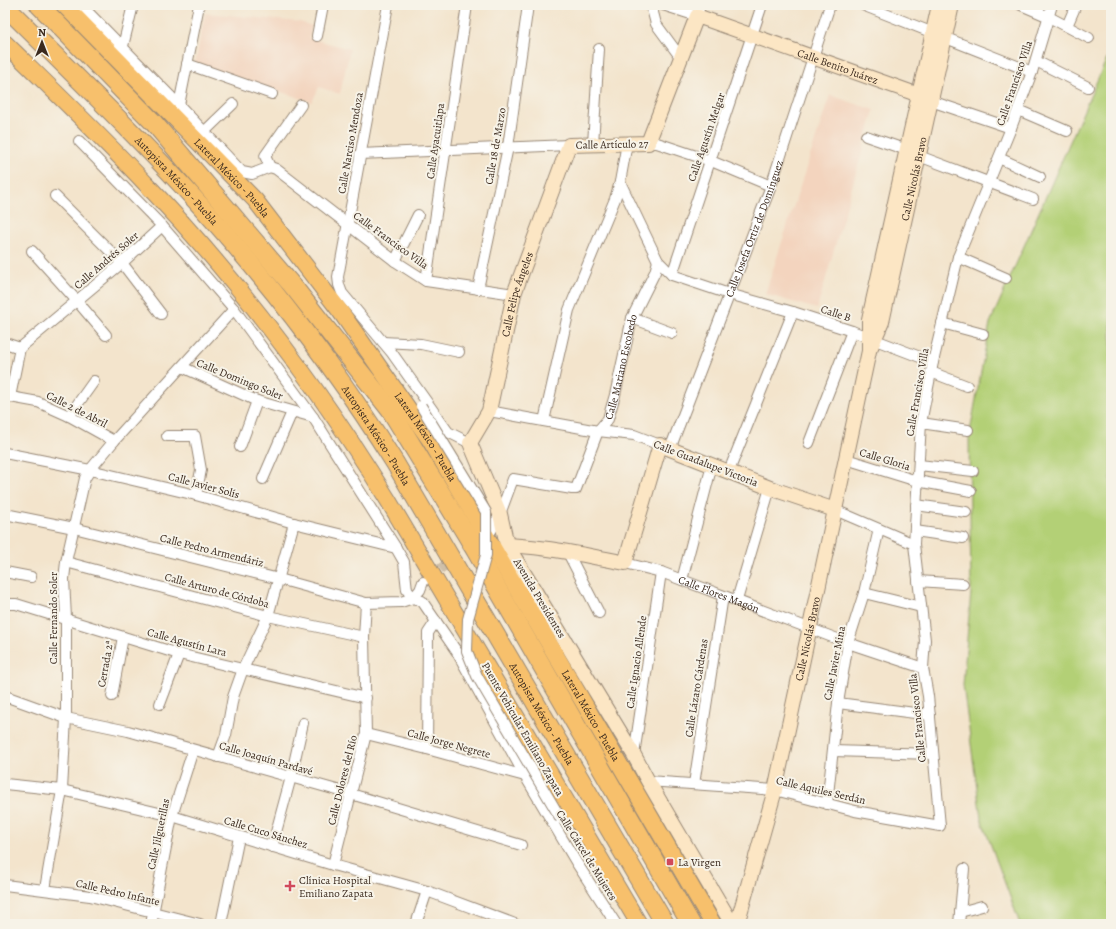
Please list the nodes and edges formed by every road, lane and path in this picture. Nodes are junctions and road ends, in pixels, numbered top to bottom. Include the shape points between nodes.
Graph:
1 (39, 5) edge
2 (64, 5) edge
3 (81, 5) edge
4 (132, 5) edge
5 (200, 5) edge
6 (323, 5) edge
7 (388, 5) edge
8 (467, 5) edge
9 (528, 5) edge
10 (651, 5) edge
11 (663, 5) edge
12 (762, 5) edge
13 (830, 5) edge
14 (939, 5) edge
15 (952, 5) edge
16 (1021, 5) edge
17 (1052, 5) edge
18 (1076, 5) edge
19 (5, 6) edge
20 (865, 6) edge
21 (698, 11) edge
22 (1049, 17) junction
23 (1067, 26) junction
24 (938, 34) junction
25 (317, 36) dead end
26 (752, 36) junction
27 (1089, 38) dead end
28 (5, 42) edge
29 (123, 46) junction
30 (599, 49) dead end
31 (813, 57) junction
32 (681, 58) junction
33 (1036, 61) junction
34 (187, 64) junction
35 (1032, 72) junction
36 (1088, 87) dead end
37 (272, 94) dead end
38 (925, 98) junction
39 (233, 104) dead end
40 (179, 105) junction
41 (301, 105) dead end
42 (1018, 110) junction
43 (1011, 128) junction
44 (1067, 131) dead end
45 (204, 132) junction
46 (866, 136) dead end
47 (79, 141) dead end
48 (627, 143) junction
49 (648, 143) junction
50 (593, 144) junction
51 (569, 145) junction
52 (508, 147) junction
53 (446, 150) junction
54 (913, 153) junction
55 (360, 154) junction
56 (999, 158) junction
57 (711, 161) junction
58 (270, 167) junction
59 (1040, 178) dead end
60 (620, 182) junction
61 (990, 182) junction
62 (771, 186) junction
63 (55, 196) dead end
64 (1033, 199) dead end
65 (418, 215) dead end
66 (348, 224) junction
67 (162, 226) junction
68 (32, 251) dead end
69 (958, 257) junction
70 (395, 261) junction
71 (658, 261) junction
72 (122, 263) junction
73 (672, 275) junction
74 (1006, 278) dead end
75 (426, 281) junction
76 (332, 289) junction
77 (478, 289) junction
78 (514, 294) junction
79 (729, 294) junction
80 (77, 301) junction
81 (234, 309) junction
82 (793, 312) junction
83 (161, 314) dead end
84 (632, 318) junction
85 (942, 323) junction
86 (852, 331) junction
87 (672, 333) dead end
88 (983, 334) dead end
89 (106, 335) dead end
90 (383, 342) junction
91 (871, 342) junction
92 (5, 343) edge
93 (20, 348) junction
94 (459, 352) dead end
95 (182, 367) junction
96 (932, 367) junction
97 (404, 369) junction
98 (94, 381) dead end
99 (967, 386) dead end
100 (7, 397) edge
101 (257, 401) junction
102 (489, 411) junction
103 (292, 412) junction
104 (69, 416) junction
105 (313, 417) junction
106 (544, 421) junction
107 (921, 423) junction
108 (968, 430) dead end
109 (598, 431) junction
110 (167, 436) dead end
111 (114, 441) junction
112 (470, 443) junction
113 (809, 443) dead end
114 (240, 447) dead end
115 (665, 447) junction
116 (5, 453) edge
117 (846, 459) junction
118 (712, 465) junction
119 (918, 465) junction
120 (90, 470) junction
121 (729, 471) junction
122 (973, 471) dead end
123 (263, 479) dead end
124 (918, 481) junction
125 (770, 488) junction
126 (971, 491) dead end
127 (196, 495) junction
128 (916, 505) junction
129 (835, 510) junction
130 (966, 512) dead end
131 (5, 514) edge
132 (500, 514) junction
133 (294, 522) junction
134 (74, 528) junction
135 (879, 530) junction
136 (491, 531) dead end
137 (915, 531) junction
138 (963, 538) dead end
139 (914, 544) junction
140 (508, 545) junction
141 (396, 548) junction
142 (567, 551) junction
143 (66, 562) junction
144 (625, 563) junction
145 (5, 572) edge
146 (661, 572) junction
147 (31, 577) dead end
148 (279, 579) junction
149 (682, 580) junction
150 (918, 581) junction
151 (423, 582) tunnel mouth
152 (963, 584) dead end
153 (864, 593) junction
154 (723, 596) junction
155 (413, 598) junction
156 (737, 600) junction
157 (366, 603) junction
158 (5, 605) edge
159 (921, 607) junction
160 (599, 613) dead end
161 (268, 616) junction
162 (66, 618) junction
163 (436, 620) junction
164 (809, 628) junction
165 (123, 637) junction
166 (364, 637) junction
167 (848, 643) junction
168 (179, 654) junction
169 (923, 668) junction
170 (243, 669) junction
171 (5, 696) edge
172 (112, 696) dead end
173 (366, 698) junction
174 (838, 703) junction
175 (160, 704) dead end
176 (930, 715) junction
177 (66, 718) junction
178 (303, 723) dead end
179 (366, 734) junction
180 (427, 749) junction
181 (193, 750) junction
182 (833, 751) junction
183 (933, 754) junction
184 (634, 755) junction
185 (218, 757) junction
186 (525, 776) junction
187 (292, 778) junction
188 (648, 781) junction
189 (5, 784) edge
190 (694, 784) junction
191 (62, 790) junction
192 (775, 790) junction
193 (351, 794) junction
194 (827, 804) junction
195 (172, 816) junction
196 (940, 826) joint
197 (239, 837) junction
198 (521, 845) dead end
199 (272, 847) junction
200 (576, 862) junction
201 (333, 865) junction
202 (964, 869) dead end
203 (5, 885) edge
204 (45, 889) junction
205 (427, 891) junction
206 (982, 906) dead end
207 (960, 912) junction
208 (154, 913) junction
209 (152, 924) edge
210 (200, 924) edge
211 (221, 924) edge
212 (416, 924) edge
213 (514, 924) edge
214 (616, 924) edge
215 (639, 924) edge
216 (666, 924) edge
217 (691, 924) edge
218 (713, 924) edge
219 (732, 924) edge
220 (737, 924) edge
221 (959, 924) edge

1 - 217 highway, Autopista México - Puebla via 154,122 296,290 391,412 466,534
2 - 76 highway, Lateral México - Puebla via 255,200
3 - 29 street
4 - 29 street
5 - 34 street
6 - 25 street
7 - 55 street, Calle Narciso Mendoza
8 - 53 street, Calle Ayacuitlapa
9 - 52 street, Calle 18 de Marzo
10 - 32 street via 656,24
11 - 21 street, Calle Benito Juárez
12 - 26 street, Calle Agustín Melgar
13 - 31 street, Calle Josefa Ortiz de Domínguez
14 - 24 main road, Calle Nicolás Bravo
15 - 24 main road, Calle Nicolás Bravo
16 - 22 street
17 - 22 street, Calle Francisco Villa
18 - 23 street
19 - 216 highway, Autopista México - Puebla via 190,194 274,292 327,362 396,463
20 - 24 street
21 - 26 main road, Calle Benito Juárez
21 - 32 main road
22 - 23 street
22 - 33 street, Calle Francisco Villa
23 - 27 street
24 - 35 street
24 - 38 main road, Calle Nicolás Bravo
26 - 31 main road, Calle Benito Juárez
26 - 57 street, Calle Agustín Melgar
28 - 215 highway via 114,150 188,229 277,337 308,379 374,478
29 - 40 street
30 - 50 street
31 - 38 main road, Calle Benito Juárez
31 - 62 street, Calle Josefa Ortiz de Domínguez
32 - 49 main road
33 - 35 street, Calle Francisco Villa
33 - 36 street
34 - 37 street
34 - 40 street
35 - 42 street, Calle Francisco Villa
38 - 43 street, Calle Benito Juárez
38 - 54 main road, Calle Nicolás Bravo
39 - 45 street
40 - 45 street
41 - 58 street via 266,156
42 - 43 street, Calle Francisco Villa
42 - 44 street
43 - 56 street, Calle Francisco Villa
45 - 58 street via 242,172 252,174
46 - 54 street
47 - 67 street
48 - 49 main road, Calle Artículo 27
48 - 50 main road, Calle Artículo 27
48 - 60 street
49 - 57 street, Calle Artículo 27 via 657,143
50 - 51 main road, Calle Artículo 27
51 - 52 street, Calle Artículo 27
51 - 78 main road, Calle Felipe Ángeles
52 - 53 street, Calle Artículo 27
52 - 77 street, Calle 18 de Marzo
53 - 55 street, Calle Artículo 27
53 - 75 street, Calle Ayacuitlapa
54 - 61 street
54 - 91 main road, Calle Nicolás Bravo via 869,319
55 - 66 street, Calle Narciso Mendoza
56 - 59 street
56 - 61 street, Calle Francisco Villa
57 - 62 street, Calle Artículo 27
57 - 73 street, Calle Agustín Melgar
58 - 66 street, Calle Francisco Villa
60 - 71 street
60 - 106 street via 616,199 569,310
61 - 64 street
61 - 69 street, Calle Francisco Villa
62 - 79 street, Calle Josefa Ortiz de Domínguez
63 - 72 street
65 - 70 street
66 - 70 street, Calle Francisco Villa
66 - 76 street, Calle Narciso Mendoza via 338,277
67 - 72 street, Calle Andrés Soler
67 - 81 street
68 - 80 street
69 - 74 street
69 - 85 street, Calle Francisco Villa
70 - 75 street, Calle Francisco Villa
71 - 73 street
71 - 84 street, Calle Mariano Escobedo
72 - 80 street, Calle Andrés Soler
72 - 83 street
73 - 79 street, Calle B
75 - 77 street, Calle Francisco Villa
76 - 90 street via 342,293
76 - 218 highway, Lateral México - Puebla via 345,318 430,440
77 - 78 street, Calle Francisco Villa
78 - 102 main road, Calle Felipe Ángeles
79 - 82 street, Calle B
79 - 115 street, Calle Josefa Ortiz de Domínguez
80 - 89 street
80 - 93 street, Calle Andrés Soler
81 - 95 street, Calle Fernando Soler
81 - 105 street
82 - 86 street, Calle B
82 - 121 street
84 - 87 street
84 - 109 street, Calle Mariano Escobedo via 608,419
85 - 88 street
85 - 96 street, Calle Francisco Villa
86 - 91 street, Calle B
86 - 113 street
90 - 94 street via 421,344
90 - 97 street
91 - 96 street, Calle B
91 - 117 main road, Calle Nicolás Bravo
92 - 93 street
93 - 100 street
95 - 101 street, Calle Domingo Soler
95 - 111 street, Calle Fernando Soler
96 - 99 street, Calle B
96 - 107 street, Calle Francisco Villa
97 - 112 street via 448,432
97 - 200 street, Puente Vehicular Emiliano Zapata, bridge via 421,406 486,512 486,555 468,619 467,652 477,676 561,819
98 - 104 street
100 - 104 street, Calle 2 de Abril via 38,402
101 - 103 street, Calle Domingo Soler
101 - 114 street
102 - 106 street, Calle Guadalupe Victoria
102 - 112 main road, Calle Felipe Ángeles
103 - 105 street, Calle Domingo Soler
103 - 123 street
104 - 111 street, Calle 2 de Abril
105 - 141 street
106 - 109 street, Calle Guadalupe Victoria
107 - 108 street
107 - 119 street, Calle Francisco Villa
109 - 115 street, Calle Guadalupe Victoria via 634,436
109 - 132 street, Calle Mariano Escobedo via 576,489 513,479
110 - 127 street via 195,436 201,470
111 - 120 street, Calle Fernando Soler
112 - 132 main road, Avenida Presidentes
115 - 118 main road, Calle Guadalupe Victoria
115 - 144 main road, Calle Josefa Ortiz de Domínguez
116 - 120 street, Calle Javier Solís
117 - 124 street, Calle Gloria
117 - 129 main road, Calle Nicolás Bravo
118 - 121 main road, Calle Guadalupe Victoria
118 - 149 street
119 - 122 street
119 - 124 street, Calle Francisco Villa
120 - 127 street, Calle Javier Solís
120 - 134 street, Calle Fernando Soler via 85,478
121 - 125 main road, Calle Guadalupe Victoria
124 - 126 street, Calle Gloria
124 - 128 street, Calle Francisco Villa
125 - 129 main road, Calle Guadalupe Victoria
125 - 156 street
127 - 133 street, Calle Javier Solís
128 - 130 street
128 - 137 street, Calle Francisco Villa
129 - 135 street, Calle Guadalupe Victoria
129 - 164 main road, Calle Nicolás Bravo
131 - 134 street, Calle Pedro Armendáriz
132 - 136 street
132 - 140 main road, Avenida Presidentes
133 - 141 street, Calle Javier Solís
133 - 148 street
134 - 143 street, Calle Fernando Soler
134 - 148 street, Calle Pedro Armendáriz
135 - 139 street, Calle Guadalupe Victoria
135 - 153 street, Calle Javier Mina
137 - 138 street
137 - 139 street, Calle Francisco Villa
139 - 150 street, Calle Francisco Villa
140 - 142 main road, Calle Flores Magón
140 - 184 main road, Avenida Presidentes
141 - 155 street via 404,562 407,590
142 - 144 main road, Calle Flores Magón
142 - 160 street
143 - 161 street, Calle Arturo de Córdoba
143 - 162 street, Calle Fernando Soler
144 - 146 street, Calle Flores Magón
145 - 147 street
146 - 149 street, Calle Flores Magón
146 - 184 street, Calle Ignacio Allende
148 - 157 street, Calle Pedro Armendáriz
148 - 161 street
149 - 154 street, Calle Flores Magón
150 - 152 street
150 - 159 street, Calle Francisco Villa
151 - 155 street
153 - 159 street
153 - 167 street, Calle Javier Mina
154 - 156 street, Calle Flores Magón
154 - 190 street, Calle Lázaro Cárdenas
155 - 157 street, Calle Pedro Armendáriz via 401,602
155 - 163 street, Calle Cárcel de Mujeres via 422,601
156 - 164 street, Calle Flores Magón
157 - 166 street, Calle Dolores del Río
158 - 162 street, Calle Agustín Lara via 16,604
159 - 169 street, Calle Francisco Villa via 925,640
161 - 166 street, Calle Arturo de Córdoba
161 - 170 street
162 - 165 street, Calle Agustín Lara
162 - 177 street, Calle Fernando Soler
163 - 180 street via 428,633
163 - 186 street, Calle Cárcel de Mujeres via 457,652
164 - 167 street, Calle Flores Magón
164 - 192 main road, Calle Nicolás Bravo
165 - 168 street, Calle Agustín Lara
165 - 172 street, Cerrada 2ª
166 - 173 street, Calle Dolores del Río
167 - 169 street, Calle Flores Magón
167 - 174 street, Calle Javier Mina
168 - 170 street, Calle Agustín Lara
168 - 175 street
169 - 176 street, Calle Francisco Villa
170 - 173 street, Calle Agustín Lara
170 - 185 street
171 - 177 street, Calle Joaquín Pardavé
173 - 179 street, Calle Dolores del Río
174 - 176 street
174 - 182 street, Calle Javier Mina
176 - 183 street, Calle Francisco Villa
177 - 181 street, Calle Joaquín Pardavé via 128,731
177 - 191 street, Calle Fernando Soler
178 - 187 street
179 - 180 street, Calle Jorge Negrete
179 - 193 street, Calle Dolores del Río
180 - 186 street, Calle Jorge Negrete
181 - 185 street, Calle Joaquín Pardavé
181 - 195 street, Calle Jilguerillas
182 - 183 street
182 - 194 street, Calle Javier Mina
183 - 196 street, Calle Francisco Villa
184 - 188 main road, Avenida Presidentes
185 - 187 street, Calle Joaquín Pardavé
186 - 200 street, Calle Cárcel de Mujeres
187 - 193 street, Calle Joaquín Pardavé
187 - 199 street
188 - 190 street, Calle Aquiles Serdán
188 - 219 main road, Avenida Presidentes
189 - 191 street, Calle Cuco Sánchez
190 - 192 street, Calle Aquiles Serdán
191 - 195 street, Calle Cuco Sánchez
191 - 204 street, Calle Fernando Soler
192 - 194 street, Calle Aquiles Serdán
192 - 220 main road, Calle Nicolás Bravo
193 - 198 street, Calle Joaquín Pardavé
193 - 201 street, Calle Dolores del Río
194 - 196 street, Calle Aquiles Serdán
195 - 197 street, Calle Cuco Sánchez
195 - 208 street, Calle Jilguerillas
197 - 199 street, Calle Cuco Sánchez
197 - 211 street
199 - 201 street, Calle Cuco Sánchez
200 - 214 street, Calle Cárcel de Mujeres
201 - 205 street, Calle Cuco Sánchez
202 - 207 street
203 - 204 street, Calle Pedro Infante
204 - 208 street, Calle Pedro Infante via 90,896
205 - 212 street
205 - 213 street, Calle Cuco Sánchez
206 - 207 street
207 - 221 street
208 - 209 street, Calle Jilguerillas
208 - 210 street, Calle Pedro Infante

